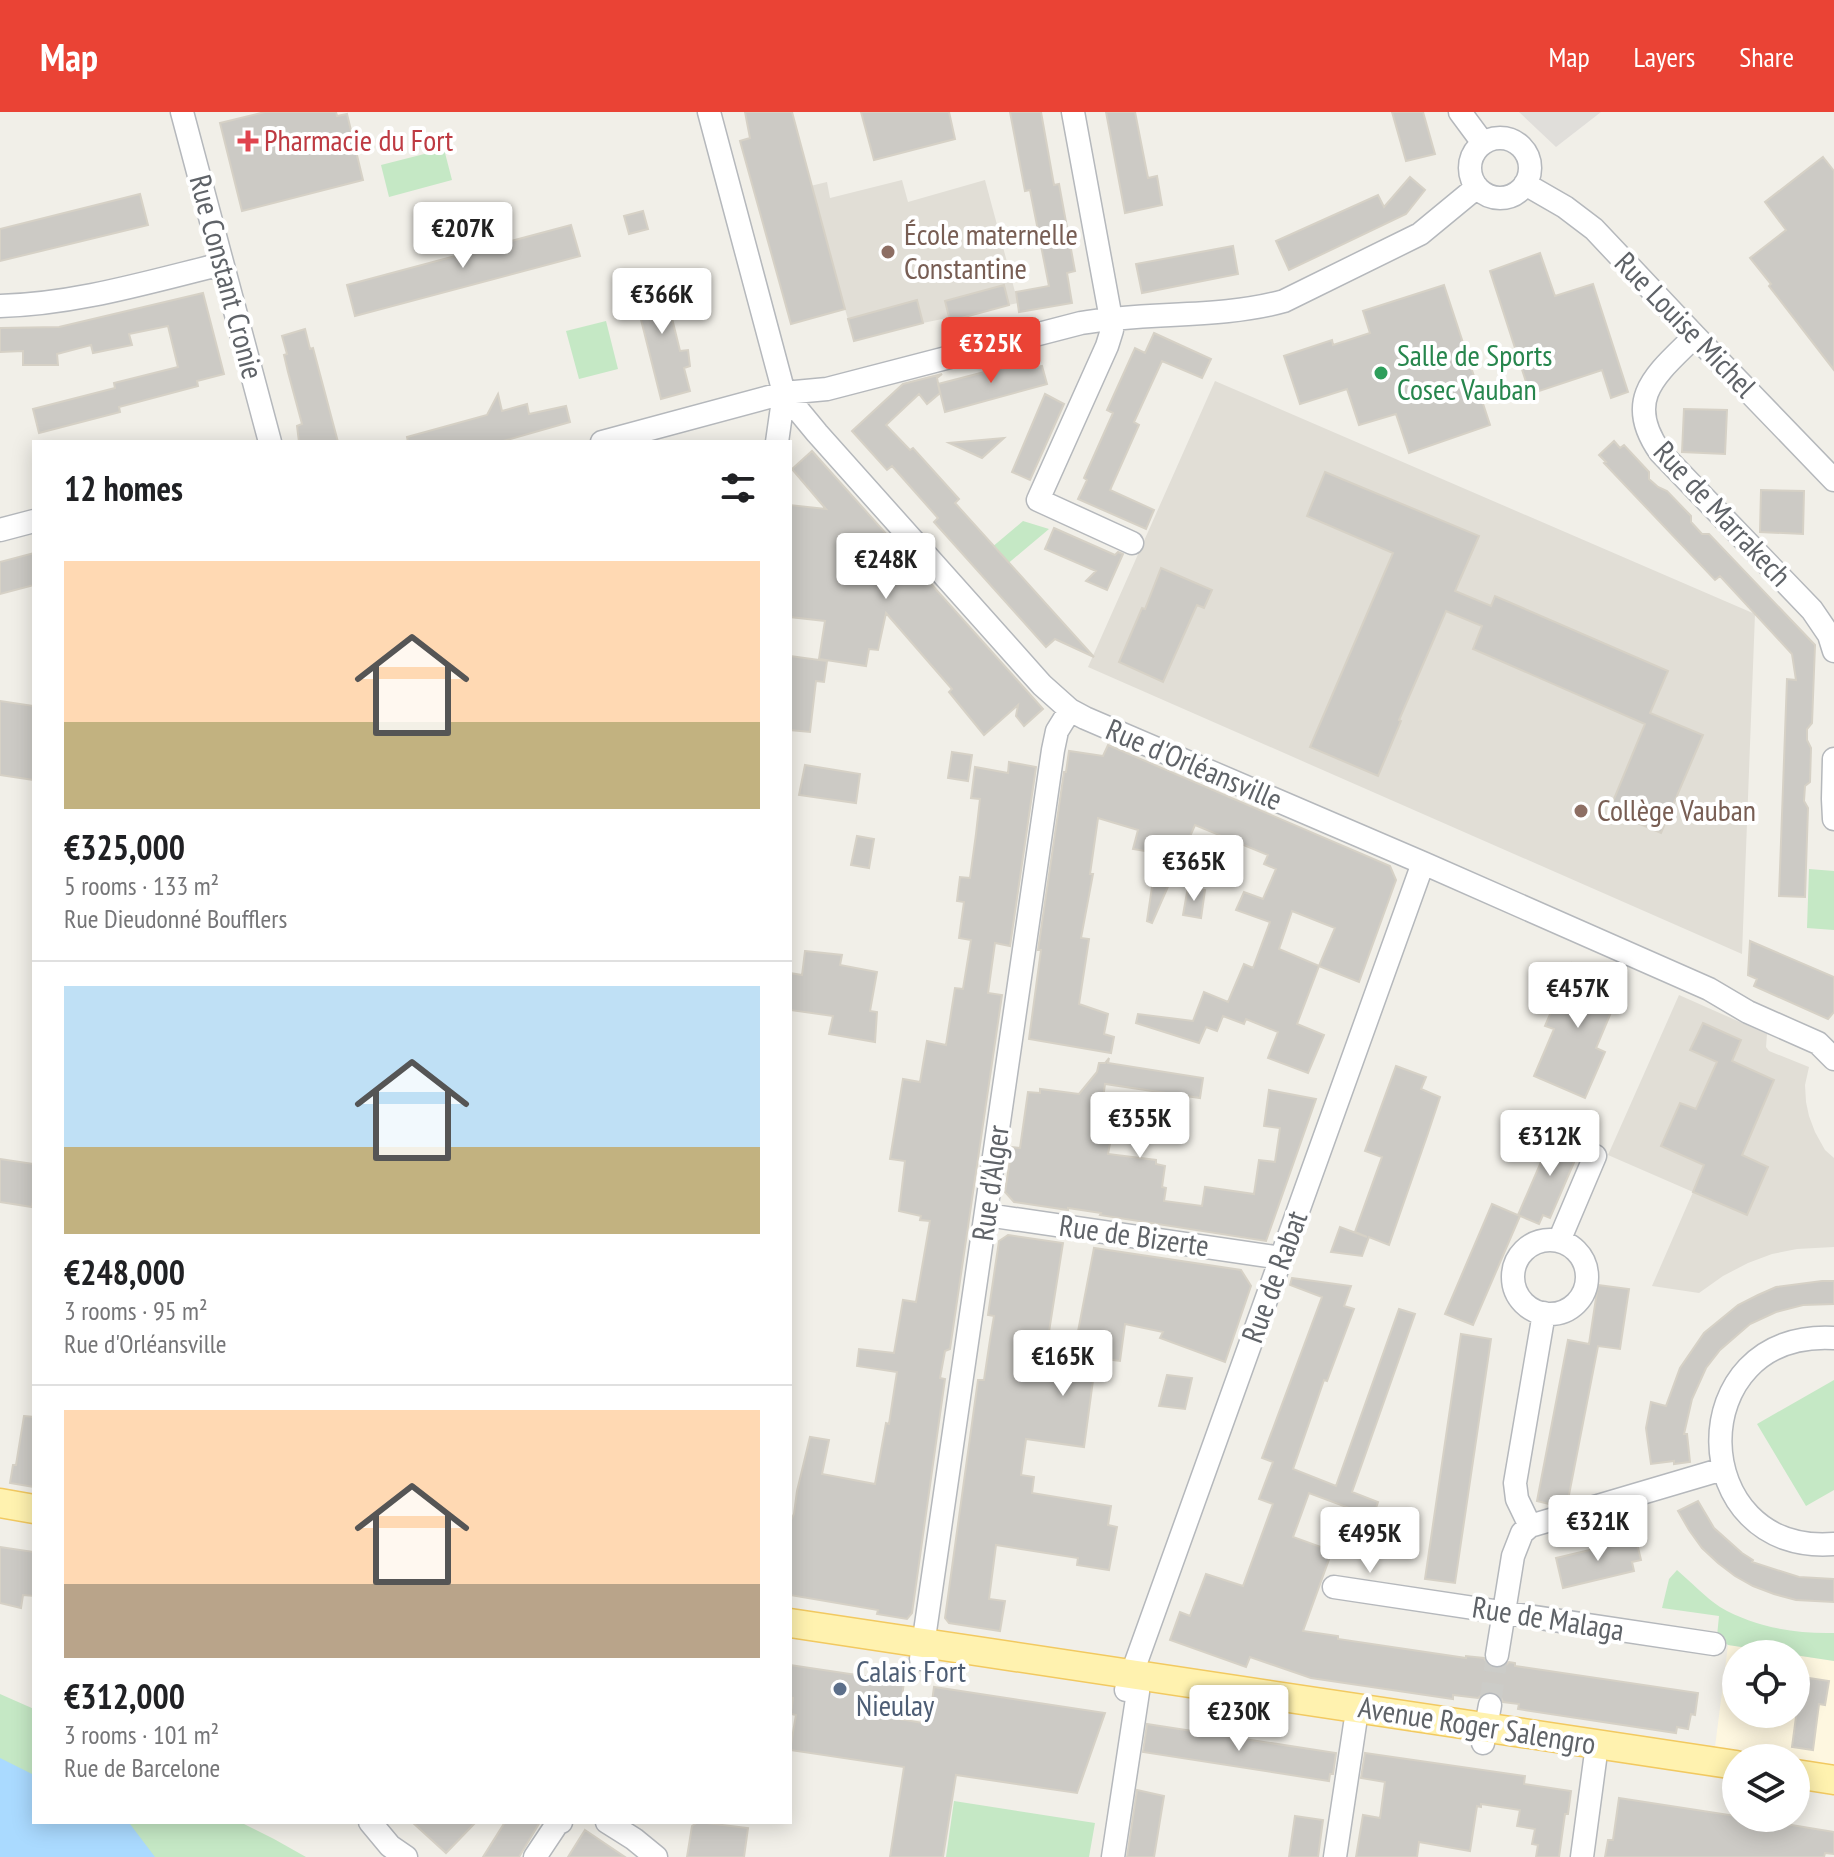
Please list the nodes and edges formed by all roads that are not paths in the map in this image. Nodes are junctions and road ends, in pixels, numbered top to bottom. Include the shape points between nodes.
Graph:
1 (182, 112) edge
2 (709, 112) edge
3 (1073, 112) edge
4 (1460, 112) edge
5 (1483, 143) junction
6 (1525, 184) junction
7 (1477, 187) junction
8 (222, 264) junction
9 (0, 306) edge
10 (1111, 319) junction
11 (1695, 336) junction
12 (784, 393) junction
13 (269, 440) edge
14 (609, 440) edge
15 (777, 440) edge
16 (1834, 480) edge
17 (32, 522) edge
18 (0, 530) edge
19 (1132, 543) dead end
20 (1834, 651) edge
21 (1070, 710) junction
22 (1834, 759) edge
23 (1834, 819) edge
24 (1423, 863) junction
25 (1709, 989) junction
26 (1834, 1034) edge
27 (1834, 1059) edge
28 (1595, 1156) dead end
29 (987, 1215) junction
30 (1559, 1241) junction
31 (1282, 1258) junction
32 (1544, 1313) junction
33 (1834, 1338) edge
34 (1723, 1469) junction
35 (0, 1503) edge
36 (32, 1509) edge
37 (0, 1519) edge
38 (32, 1524) edge
39 (1530, 1526) junction
40 (1834, 1544) edge
41 (1334, 1587) dead end
42 (1504, 1612) junction
43 (792, 1623) edge
44 (792, 1639) edge
45 (1714, 1644) dead end
46 (922, 1651) junction
47 (1497, 1655) tunnel mouth
48 (1132, 1685) junction
49 (1355, 1724) junction
50 (1486, 1725) junction
51 (1595, 1760) junction
52 (1722, 1763) edge
53 (1810, 1776) edge
54 (1722, 1779) edge
55 (1834, 1780) edge
56 (1810, 1792) edge
57 (1834, 1796) edge
58 (371, 1824) edge
59 (557, 1824) edge
60 (610, 1824) edge
61 (393, 1853) edge
62 (535, 1857) edge
63 (656, 1857) edge
64 (1113, 1857) edge
65 (1335, 1857) edge
66 (1582, 1857) edge

1 - 8 street, Rue Constant Cronie
2 - 12 street
3 - 10 street
4 - 5 street
5 - 6 street via 1501,138 1519,144 1529,161
5 - 7 street via 1470,162
6 - 7 street via 1502,198
6 - 11 street, Rue Louise Michel via 1587,222
7 - 10 street via 1420,234 1284,301
8 - 9 street via 99,295
8 - 13 street, Rue Constant Cronie
10 - 12 street via 827,389
10 - 19 street via 1107,346 1038,500
11 - 16 street, Rue Louise Michel
11 - 20 street, Rue de Marrakech via 1648,388 1644,413 1651,439 1812,610
12 - 14 street
12 - 15 street
12 - 21 street, Rue d'Orléansville via 1042,685
17 - 18 street
21 - 24 street, Rue d'Orléansville
21 - 29 street, Rue d'Alger via 1053,750
22 - 23 street
24 - 25 street, Rue d'Orléansville
24 - 31 street, Rue de Rabat
25 - 26 street, Rue d'Orléansville via 1749,998
25 - 27 street, Rue d'Orléansville via 1818,1043
28 - 30 street
29 - 31 street, Rue de Bizerte
29 - 46 street, Rue d'Alger
30 - 32 street via 1582,1259 1585,1287 1572,1306
30 - 32 street via 1531,1246 1514,1269 1516,1292
31 - 48 street, Rue de Rabat
32 - 39 street via 1515,1483
33 - 34 street via 1792,1342 1743,1375 1724,1410
34 - 39 street
34 - 40 street via 1740,1503 1768,1529 1803,1543
35 - 36 main road
37 - 38 main road
39 - 42 street via 1513,1556
41 - 42 street, Rue de Malaga
42 - 45 street, Rue de Malaga
42 - 47 street
43 - 46 main road, Avenue Roger Salengro
44 - 46 main road, Avenue Roger Salengro
46 - 48 main road, Avenue Roger Salengro
48 - 49 main road, Avenue Roger Salengro
48 - 50 main road, Avenue Roger Salengro
48 - 64 street, Rue de Rabat
49 - 50 main road, Avenue Roger Salengro
49 - 65 street
50 - 51 main road, Avenue Roger Salengro
50 - 52 main road, Avenue Roger Salengro
51 - 54 main road, Avenue Roger Salengro
51 - 66 street
53 - 55 main road
56 - 57 main road
58 - 61 street
59 - 62 street
60 - 63 street

